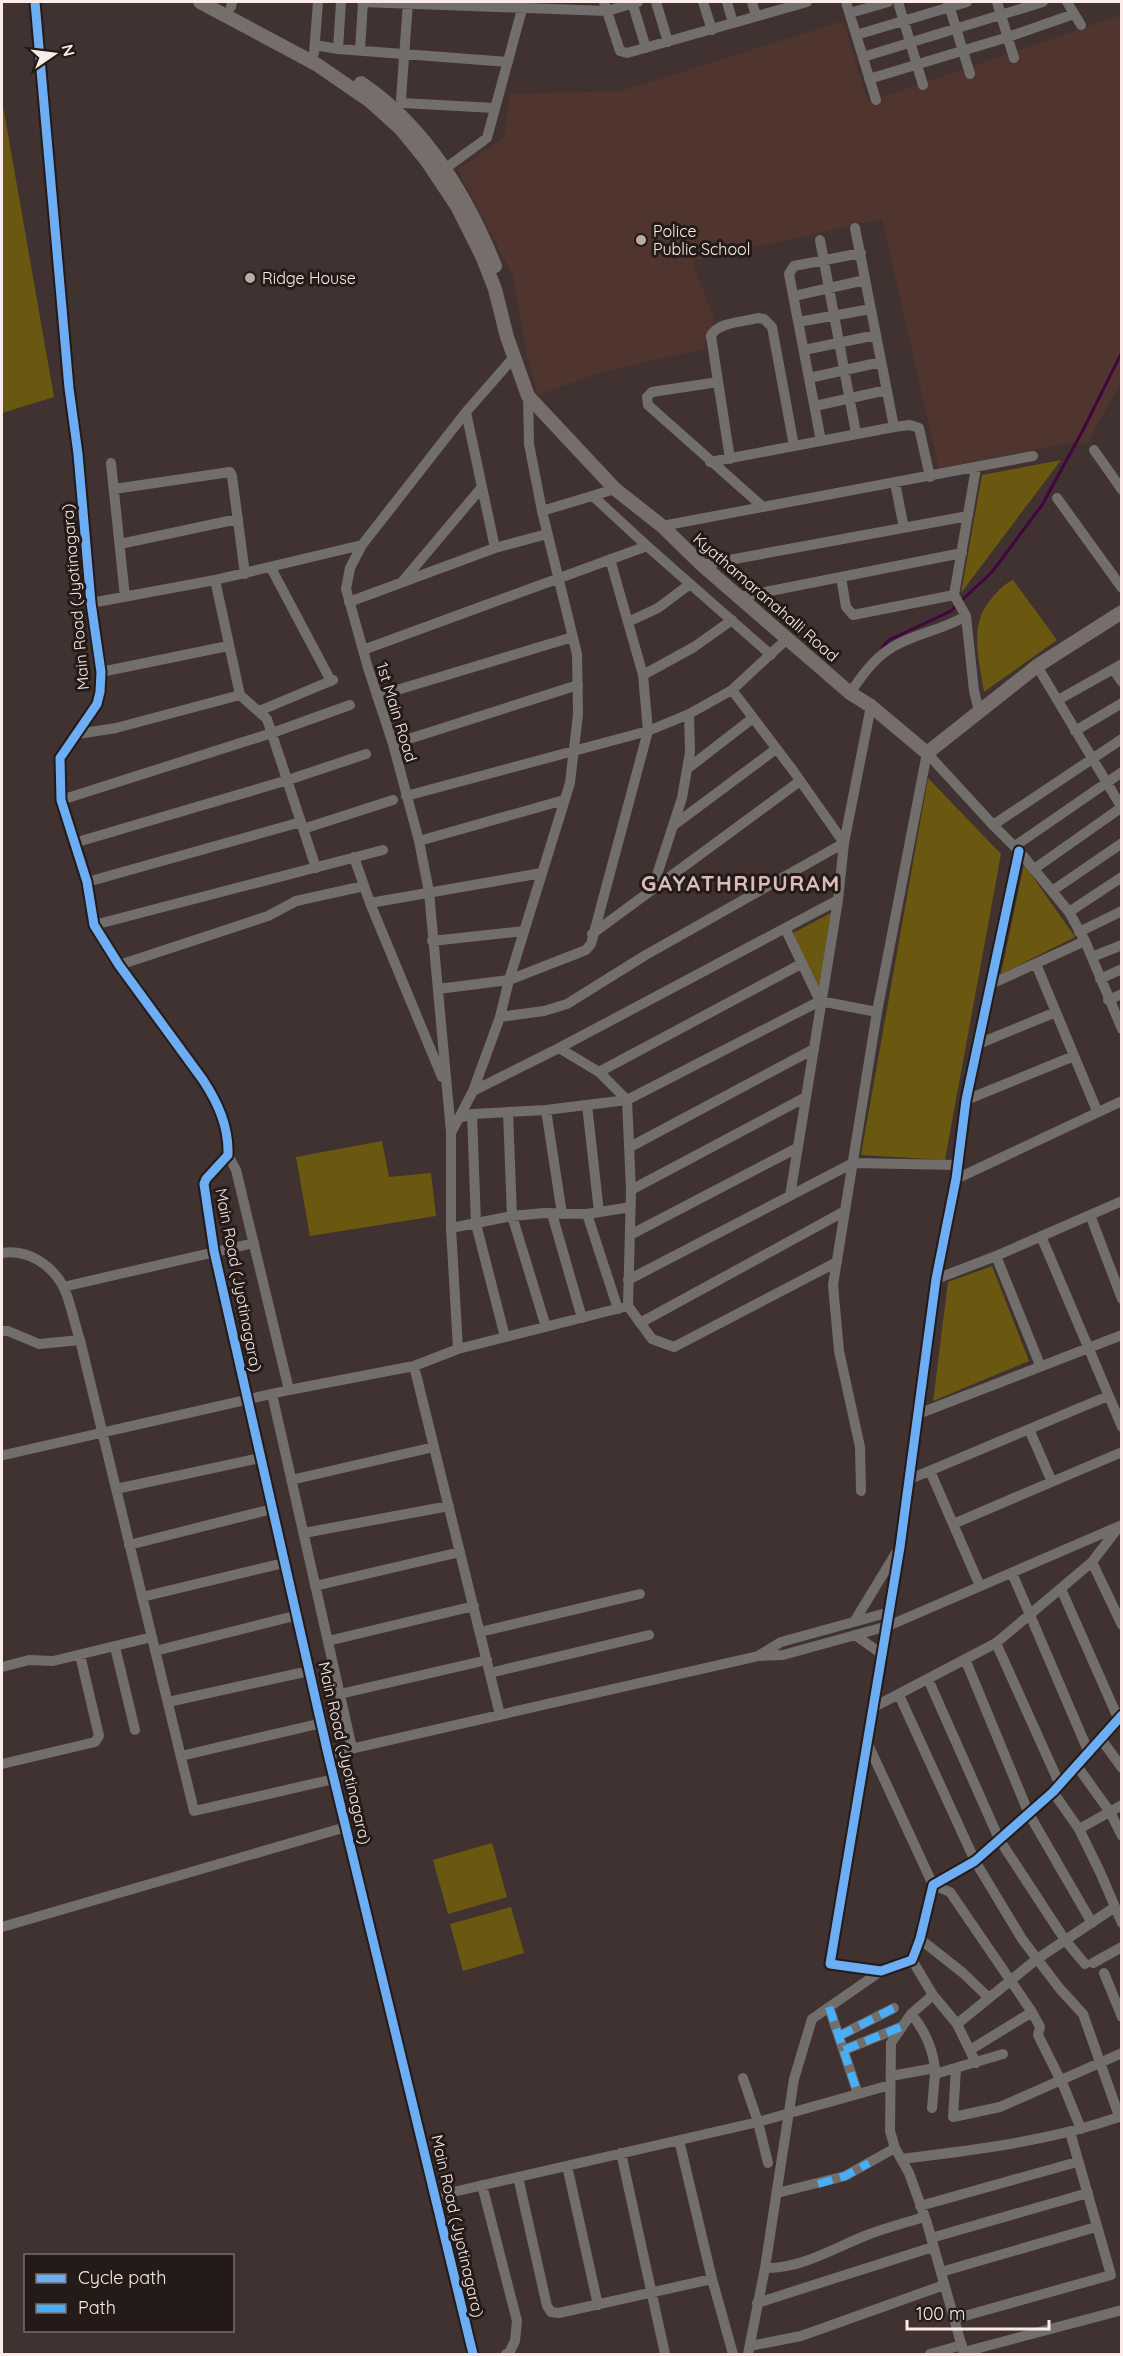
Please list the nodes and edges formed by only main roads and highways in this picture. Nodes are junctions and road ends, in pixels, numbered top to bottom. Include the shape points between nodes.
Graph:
1 (200, 2) edge
2 (227, 3) edge
3 (441, 172) junction
4 (1122, 612) edge

1 - 3 main road, Kyathamaranahalli Road via 316,64 370,101
2 - 3 main road, Kyathamaranahalli Road via 314,49 378,94 409,122
3 - 4 main road, Kyathamaranahalli Road via 464,200 502,283 514,334 514,354 528,396 615,489 850,693 927,753 1038,666

